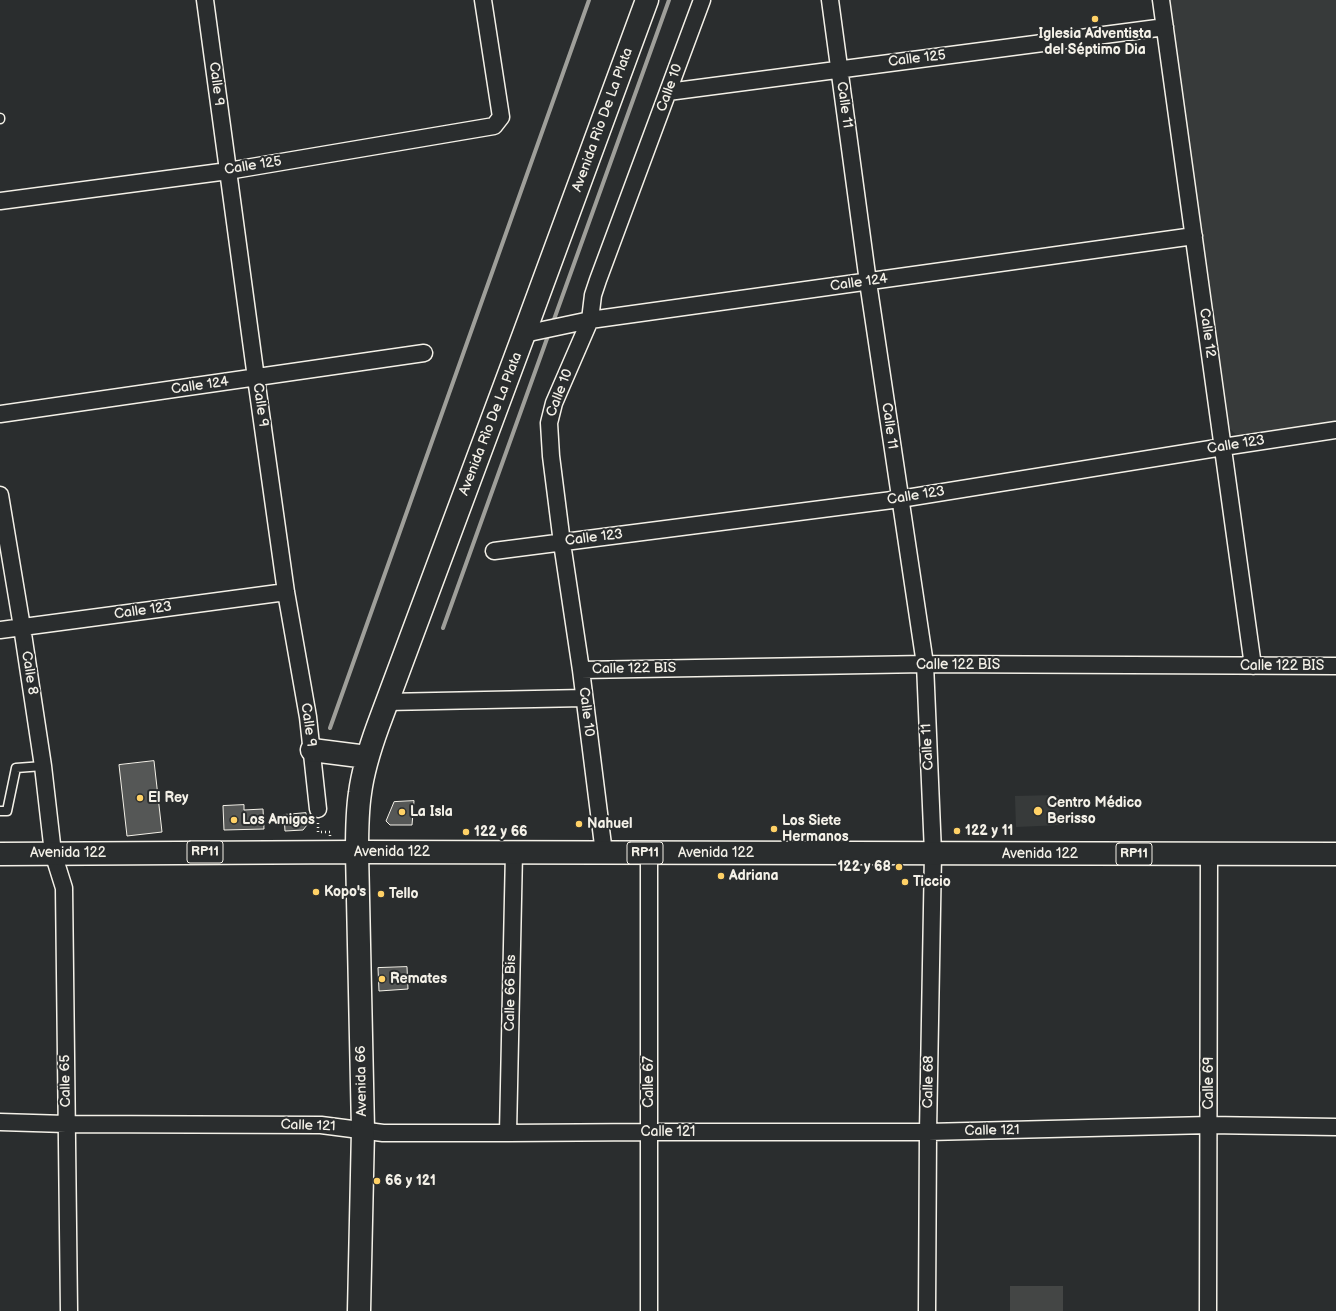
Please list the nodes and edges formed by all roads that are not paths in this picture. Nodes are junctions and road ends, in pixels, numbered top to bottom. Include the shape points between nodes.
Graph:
1 (205, 0) edge
2 (483, 0) edge
3 (647, 0) edge
4 (702, 0) edge
5 (830, 0) edge
6 (1161, 0) edge
7 (1165, 27) junction
8 (839, 70) junction
9 (668, 92) junction
10 (228, 171) junction
11 (0, 201) edge
12 (1194, 236) junction
13 (868, 282) junction
14 (590, 320) junction
15 (533, 332) junction
16 (424, 353) dead end
17 (256, 378) junction
18 (0, 414) edge
19 (1336, 430) edge
20 (1223, 447) junction
21 (0, 495) edge
22 (900, 499) junction
23 (562, 543) junction
24 (494, 551) dead end
25 (286, 592) junction
26 (22, 628) junction
27 (0, 630) edge
28 (925, 664) junction
29 (1253, 666) junction
30 (1336, 666) edge
31 (581, 670) junction
32 (584, 698) junction
33 (386, 702) junction
34 (312, 750) junction
35 (367, 757) junction
36 (43, 766) junction
37 (318, 809) road end
38 (0, 811) edge
39 (357, 852) junction
40 (514, 852) junction
41 (53, 853) junction
42 (604, 853) junction
43 (648, 853) junction
44 (933, 853) junction
45 (0, 854) edge
46 (1209, 854) junction
47 (1336, 854) edge
48 (0, 1122) edge
49 (66, 1124) junction
50 (1208, 1125) junction
51 (1336, 1127) edge
52 (363, 1130) junction
53 (649, 1132) junction
54 (928, 1132) junction
55 (508, 1133) junction
56 (69, 1311) edge
57 (359, 1311) edge
58 (649, 1311) edge
59 (927, 1311) edge
60 (1208, 1311) edge

1 - 10 street, Calle 9
2 - 10 street, Calle 125 via 501,117 494,126
3 - 15 main road, Avenida Rìo De La Plata
4 - 9 street, Calle 10
5 - 8 street, Calle 11
6 - 7 street, Calle 12
7 - 8 street, Calle 125
7 - 12 street, Calle 12
8 - 9 street, Calle 125
8 - 13 street, Calle 11
9 - 14 street, Calle 10 via 598,280
10 - 11 street, Calle 125
10 - 17 street, Calle 9
12 - 13 street, Calle 124
12 - 20 street, Calle 12
13 - 14 street, Calle 124
13 - 22 street, Calle 11
14 - 15 street, Calle 124
14 - 23 street, Calle 10 via 554,403 549,423
15 - 33 main road, Avenida Rìo De La Plata
16 - 17 street, Calle 124
17 - 18 street, Calle 124
17 - 25 street, Calle 9
19 - 20 street, Calle 123
20 - 22 street, Calle 123
20 - 29 street, Calle 12
21 - 26 street, Calle 8
22 - 23 street, Calle 123
22 - 28 street, Calle 11
23 - 24 street, Calle 123
23 - 31 street, Calle 10
25 - 26 street, Calle 123
25 - 34 street, Calle 9
26 - 27 street, Calle 123
26 - 36 street, Calle 8
28 - 29 street, Calle 122 BIS
28 - 31 street, Calle 122 BIS
28 - 44 street, Calle 11
29 - 30 street, Calle 122 BIS
31 - 32 street, Calle 10
32 - 33 street
32 - 42 street, Calle 10
33 - 35 main road, Avenida Rìo De La Plata
34 - 35 main road
34 - 37 street, Calle 9
35 - 39 main road, Avenida Rìo De La Plata via 360,792
36 - 38 lane via 16,768 6,811
36 - 41 street, Calle 8
39 - 40 main road, Avenida 122 / RP11
39 - 41 main road, Avenida 122 / RP11
39 - 52 main road, Avenida 66
40 - 42 main road, Avenida 122 / RP11
40 - 55 street, Calle 66 Bis
41 - 45 main road, Avenida 122 / RP11
41 - 49 street, Calle 65 via 64,888
42 - 43 main road, Avenida 122 / RP11
43 - 44 main road, Avenida 122 / RP11
43 - 53 street, Calle 67
44 - 46 main road, Avenida 122 / RP11
44 - 54 street, Calle 68
46 - 47 main road, Avenida 122 / RP11
46 - 50 street, Calle 69
48 - 49 street, Calle 121
49 - 52 street, Calle 121 via 321,1125
49 - 56 street, Calle 65
50 - 51 street, Calle 121
50 - 54 street, Calle 121
50 - 60 street, Calle 69
52 - 55 street, Calle 121 via 383,1133
52 - 57 main road, Avenida 66
53 - 54 street, Calle 121
53 - 55 street, Calle 121
53 - 58 street, Calle 67
54 - 59 street, Calle 68

